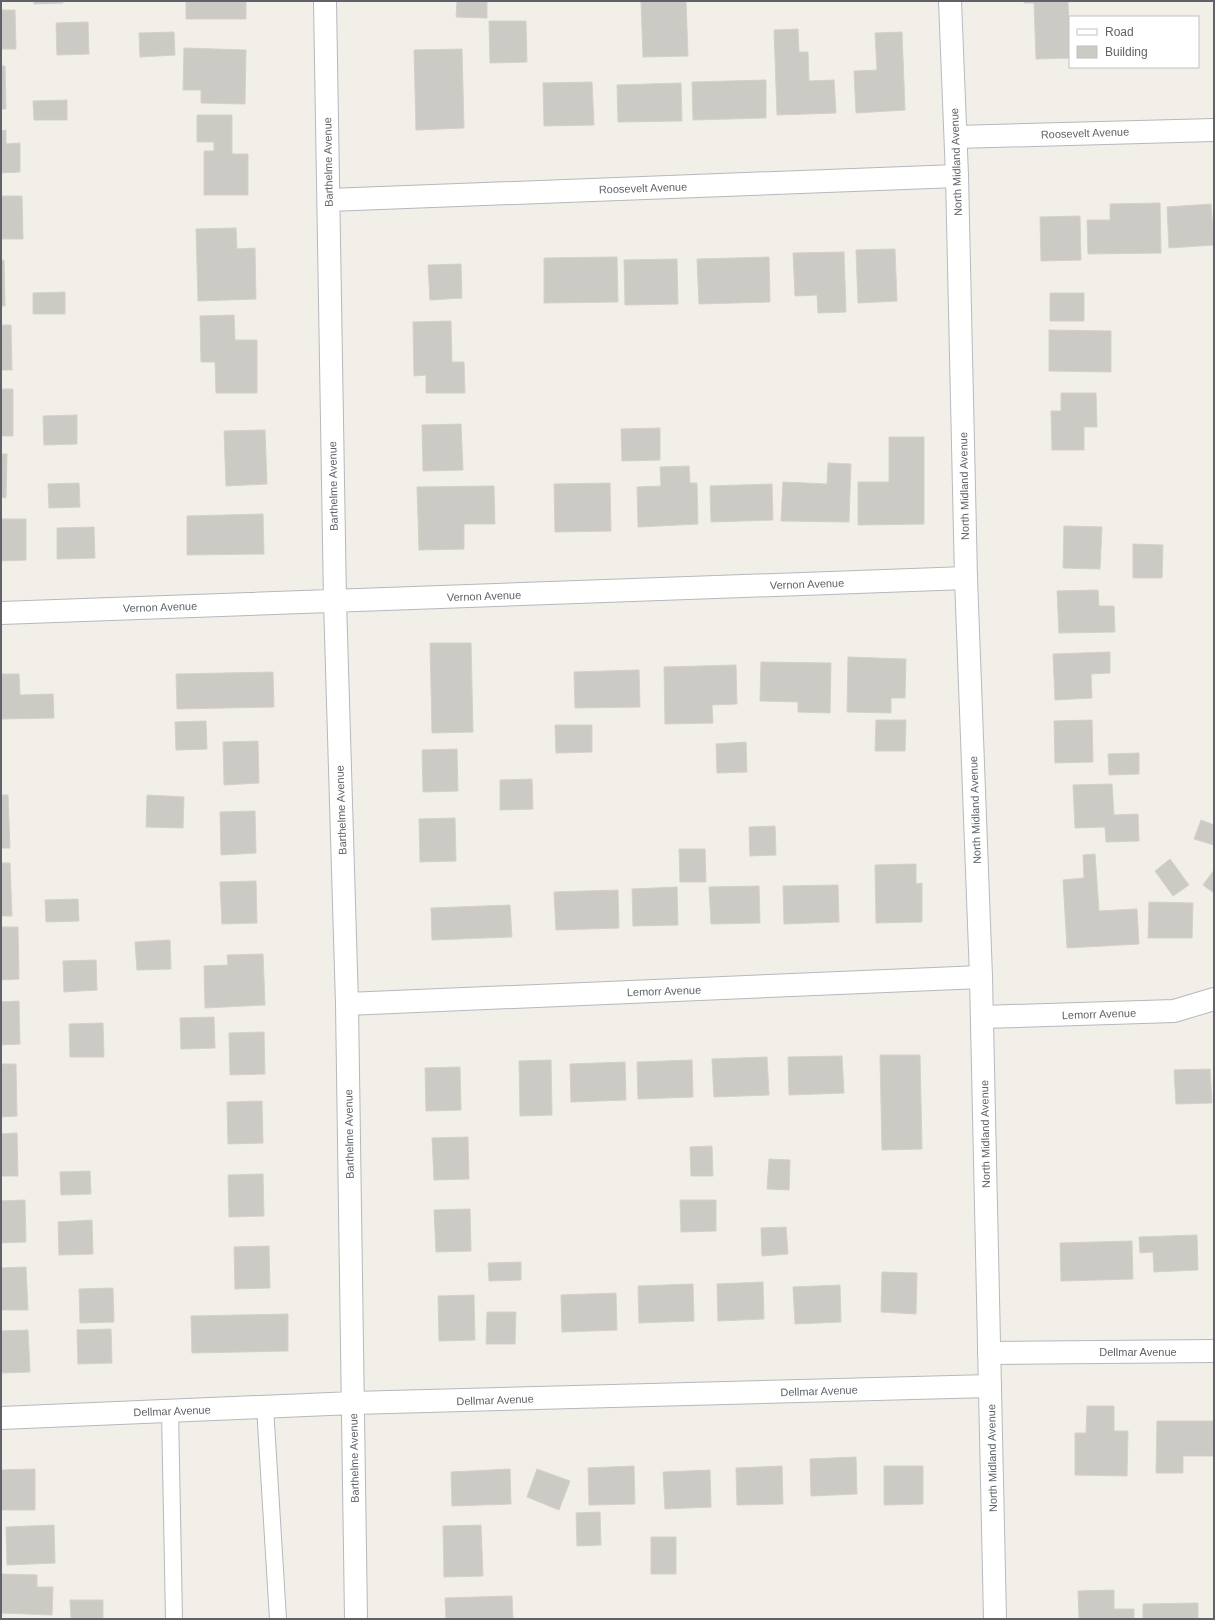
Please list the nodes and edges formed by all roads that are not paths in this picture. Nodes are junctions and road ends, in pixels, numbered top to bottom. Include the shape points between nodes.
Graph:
1 (325, 1) edge
2 (950, 1) edge
3 (1214, 130) edge
4 (956, 137) junction
5 (957, 176) junction
6 (329, 200) junction
7 (966, 578) junction
8 (335, 601) junction
9 (1, 613) edge
10 (981, 978) junction
11 (1214, 999) edge
12 (347, 1004) junction
13 (982, 1018) junction
14 (1214, 1351) edge
15 (990, 1353) junction
16 (990, 1386) junction
17 (353, 1403) junction
18 (265, 1407) junction
19 (170, 1411) junction
20 (1, 1418) edge
21 (174, 1619) edge
22 (278, 1619) edge
23 (356, 1619) edge
24 (995, 1619) edge

1 - 6 street, Barthelme Avenue
2 - 4 street, North Midland Avenue
3 - 4 street, Roosevelt Avenue
4 - 5 street, North Midland Avenue
5 - 6 street, Roosevelt Avenue
5 - 7 street, North Midland Avenue
6 - 8 street, Barthelme Avenue
7 - 8 street, Vernon Avenue
7 - 10 street, North Midland Avenue
8 - 9 street, Vernon Avenue
8 - 12 street, Barthelme Avenue
10 - 12 street, Lemorr Avenue
10 - 13 street, North Midland Avenue
11 - 13 street, Lemorr Avenue via 1174,1011
12 - 17 street, Barthelme Avenue
13 - 15 street, North Midland Avenue
14 - 15 street, Dellmar Avenue
15 - 16 street, North Midland Avenue
16 - 17 street, Dellmar Avenue
16 - 24 street, North Midland Avenue
17 - 18 street, Dellmar Avenue
17 - 23 street, Barthelme Avenue
18 - 19 street, Dellmar Avenue
18 - 22 lane
19 - 20 street, Dellmar Avenue
19 - 21 lane

